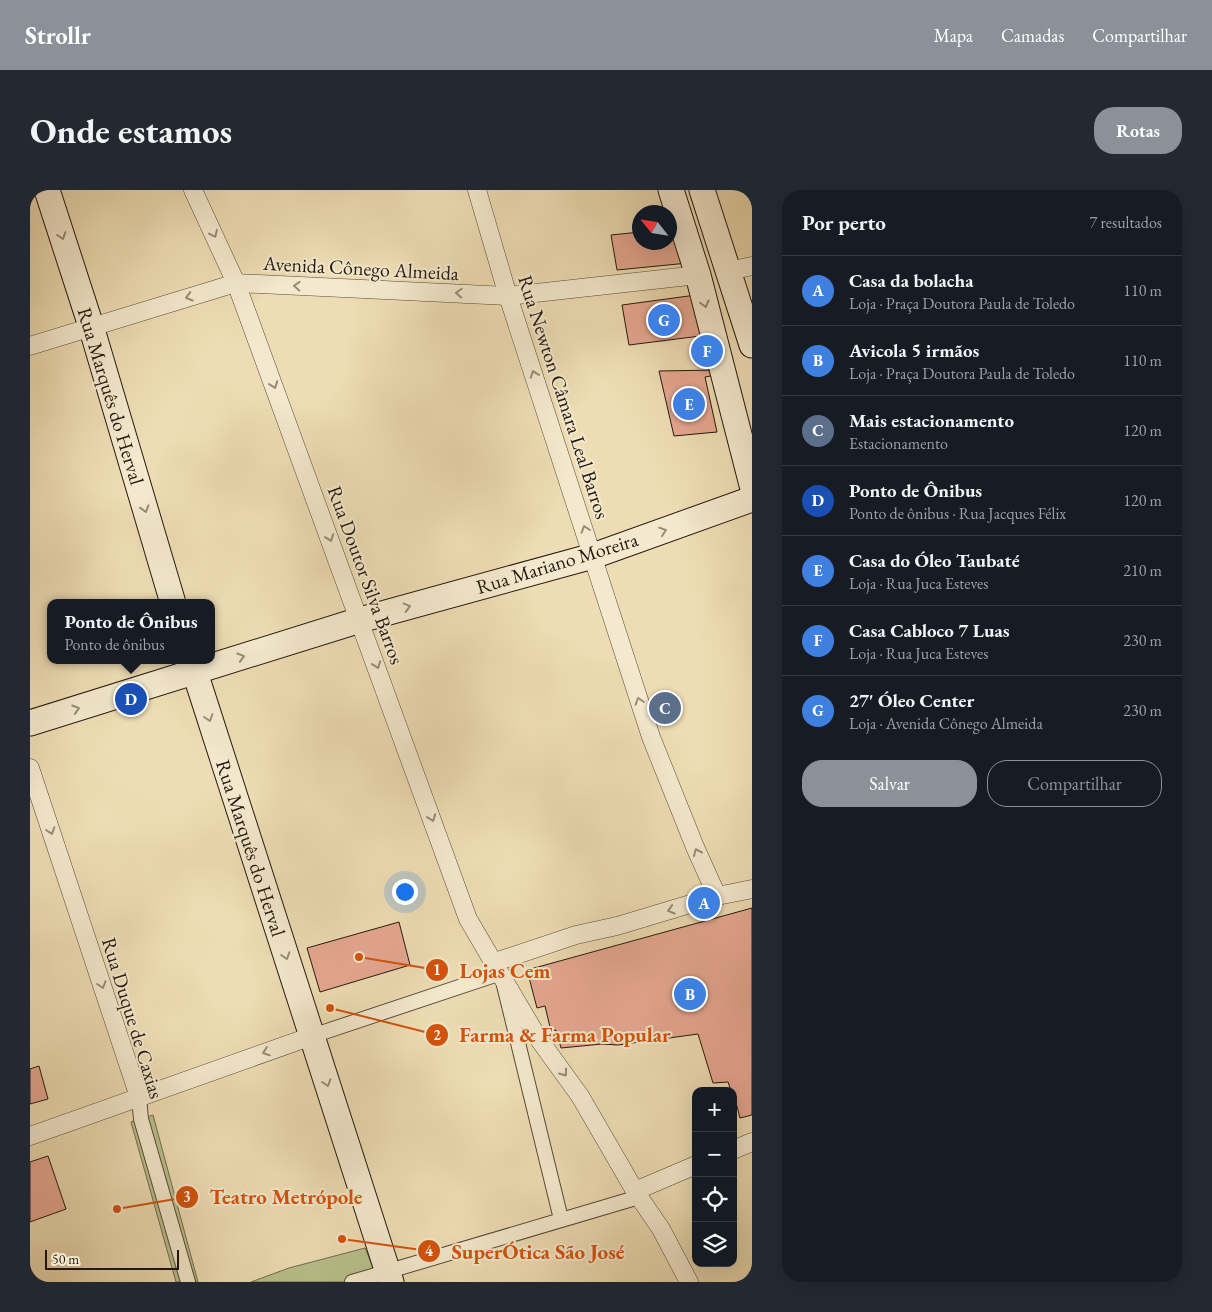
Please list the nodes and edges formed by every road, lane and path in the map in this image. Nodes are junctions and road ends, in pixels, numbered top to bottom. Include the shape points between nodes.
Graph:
1 (47, 190) edge
2 (193, 190) edge
3 (477, 190) edge
4 (671, 190) edge
5 (702, 190) edge
6 (740, 269) edge
7 (698, 275) junction
8 (236, 283) junction
9 (508, 296) junction
10 (91, 326) junction
11 (752, 345) edge
12 (30, 346) edge
13 (752, 485) edge
14 (752, 499) edge
15 (593, 556) junction
16 (173, 599) edge
17 (360, 620) junction
18 (215, 660) edge
19 (192, 666) edge
20 (30, 723) edge
21 (30, 768) edge
22 (752, 889) edge
23 (718, 896) junction
24 (498, 967) junction
25 (312, 1036) junction
26 (139, 1097) junction
27 (30, 1136) edge
28 (752, 1142) edge
29 (737, 1148) edge
30 (692, 1167) edge
31 (637, 1194) junction
32 (561, 1219) junction
33 (389, 1277) edge
34 (188, 1282) edge
35 (352, 1282) edge
36 (689, 1282) edge

1 -> 10 main road, Rua Marquês do Herval
2 -> 8 street, Rua Doutor Silva Barros
3 - 9 street, Rua Newton Câmara Leal Barros
4 - 7 main road
5 - 6 main road
6 - 11 main road
7 - 9 street, Avenida Cônego Almeida
7 -> 13 main road
9 -> 8 street, Avenida Cônego Almeida
8 -> 10 street, Avenida Cônego Almeida
8 -> 17 street, Rua Doutor Silva Barros
15 -> 9 street, Rua Newton Câmara Leal Barros
10 - 12 street, Avenida Cônego Almeida
10 -> 16 main road, Rua Marquês do Herval
15 -> 14 main road, Rua Mariano Moreira
17 -> 15 main road, Rua Mariano Moreira
23 -> 15 street, Rua Newton Câmara Leal Barros via 694,847 651,737
18 -> 17 main road, Rua Mariano Moreira
17 -> 24 street, Rua Doutor Silva Barros via 468,919
20 -> 19 main road, Rua Mariano Moreira
19 -> 25 main road, Rua Marquês do Herval
21 -> 26 street, Rua Duque de Caxias
22 - 23 street
23 -> 24 street via 576,936
24 - 25 street
24 -> 31 street, Rua Doutor Silva Barros via 538,1038 580,1096
24 - 32 street
25 -> 26 street
25 -> 33 main road, Rua Marquês do Herval
26 - 27 street
26 - 34 street, Rua Duque de Caxias via 141,1119
28 - 29 street
30 - 31 street
31 - 32 street
31 - 36 street, Rua Doutor Silva Barros via 662,1229
32 - 33 street
33 - 35 street

